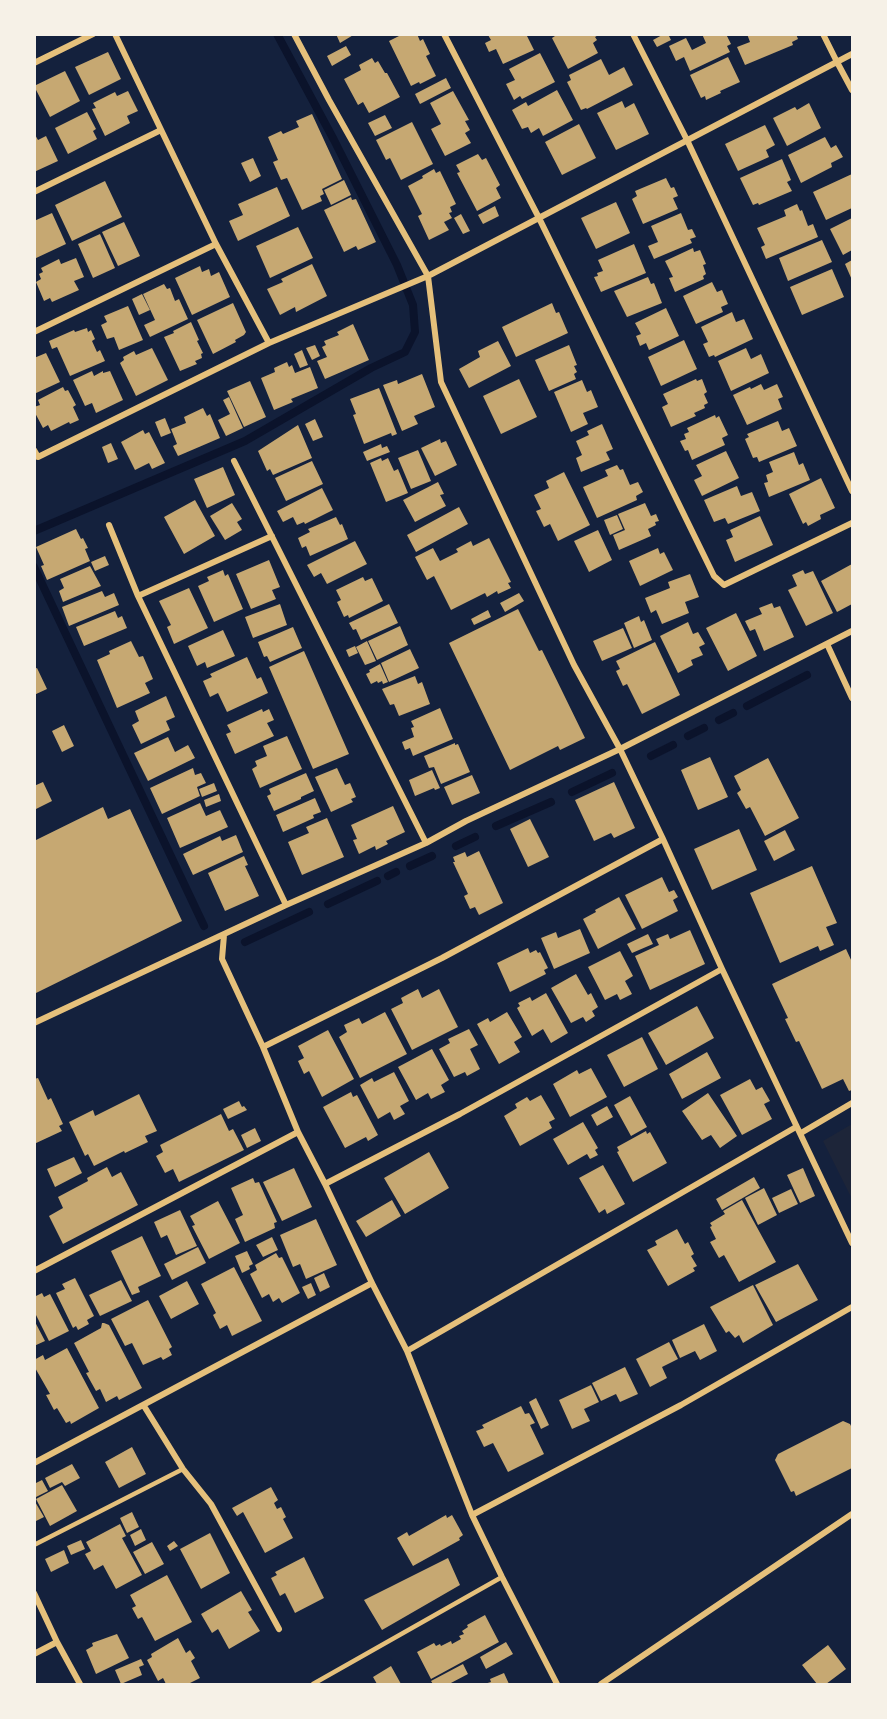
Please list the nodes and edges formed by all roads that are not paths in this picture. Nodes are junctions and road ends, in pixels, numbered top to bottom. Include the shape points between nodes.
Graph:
1 (93, 34) edge
2 (115, 34) edge
3 (294, 34) edge
4 (444, 34) edge
5 (633, 34) edge
6 (824, 34) edge
7 (852, 54) edge
8 (837, 62) junction
9 (34, 63) edge
10 (852, 90) edge
11 (160, 130) junction
12 (687, 140) junction
13 (34, 192) edge
14 (539, 218) junction
15 (216, 244) junction
16 (428, 276) junction
17 (34, 332) edge
18 (269, 343) junction
19 (34, 450) edge
20 (234, 461) dead end
21 (852, 491) edge
22 (852, 523) edge
23 (109, 525) dead end
24 (272, 536) junction
25 (138, 596) junction
26 (852, 631) edge
27 (827, 644) junction
28 (852, 698) edge
29 (620, 749) junction
30 (663, 839) junction
31 (426, 843) junction
32 (286, 905) junction
33 (224, 934) junction
34 (722, 969) junction
35 (34, 1023) edge
36 (263, 1047) junction
37 (852, 1103) edge
38 (798, 1130) junction
39 (298, 1132) junction
40 (325, 1184) junction
41 (852, 1243) edge
42 (34, 1272) edge
43 (372, 1283) junction
44 (852, 1306) edge
45 (407, 1352) junction
46 (144, 1406) junction
47 (34, 1463) edge
48 (183, 1469) junction
49 (852, 1514) edge
50 (472, 1515) junction
51 (34, 1545) edge
52 (502, 1577) junction
53 (34, 1593) edge
54 (279, 1629) dead end
55 (57, 1642) junction
56 (34, 1654) edge
57 (80, 1684) edge
58 (313, 1684) edge
59 (557, 1684) edge
60 (601, 1684) edge

1 - 9 street
2 - 11 street
3 - 16 street
4 - 14 street
5 - 12 street
6 - 8 street
7 - 8 street
8 - 10 street
8 - 12 street
11 - 13 street
11 - 15 street
12 - 14 street
12 - 21 street
14 - 16 street
14 - 22 street via 714,576 724,585
15 - 17 street
15 - 18 street
16 - 18 street
16 - 29 street via 441,382 574,665
18 - 19 street via 38,457
20 - 24 street
23 - 25 street
24 - 25 street
24 - 31 street
25 - 32 street
26 - 27 street
27 - 28 street
27 - 29 street
29 - 30 street
29 - 31 street
30 - 34 street
30 - 36 street via 442,958
31 - 32 street
32 - 33 street
33 - 35 street
33 - 36 street via 222,959
34 - 38 street
34 - 40 street
36 - 39 street
37 - 38 street
38 - 41 street
38 - 45 street
39 - 40 street
39 - 42 street
40 - 43 street
43 - 45 street
43 - 46 street
44 - 50 street via 681,1405
45 - 50 street
46 - 47 street
46 - 48 street
48 - 51 lane
48 - 54 street via 211,1504
49 - 60 street
50 - 52 street
52 - 58 lane
52 - 59 street
53 - 55 street
55 - 56 street
55 - 57 street

